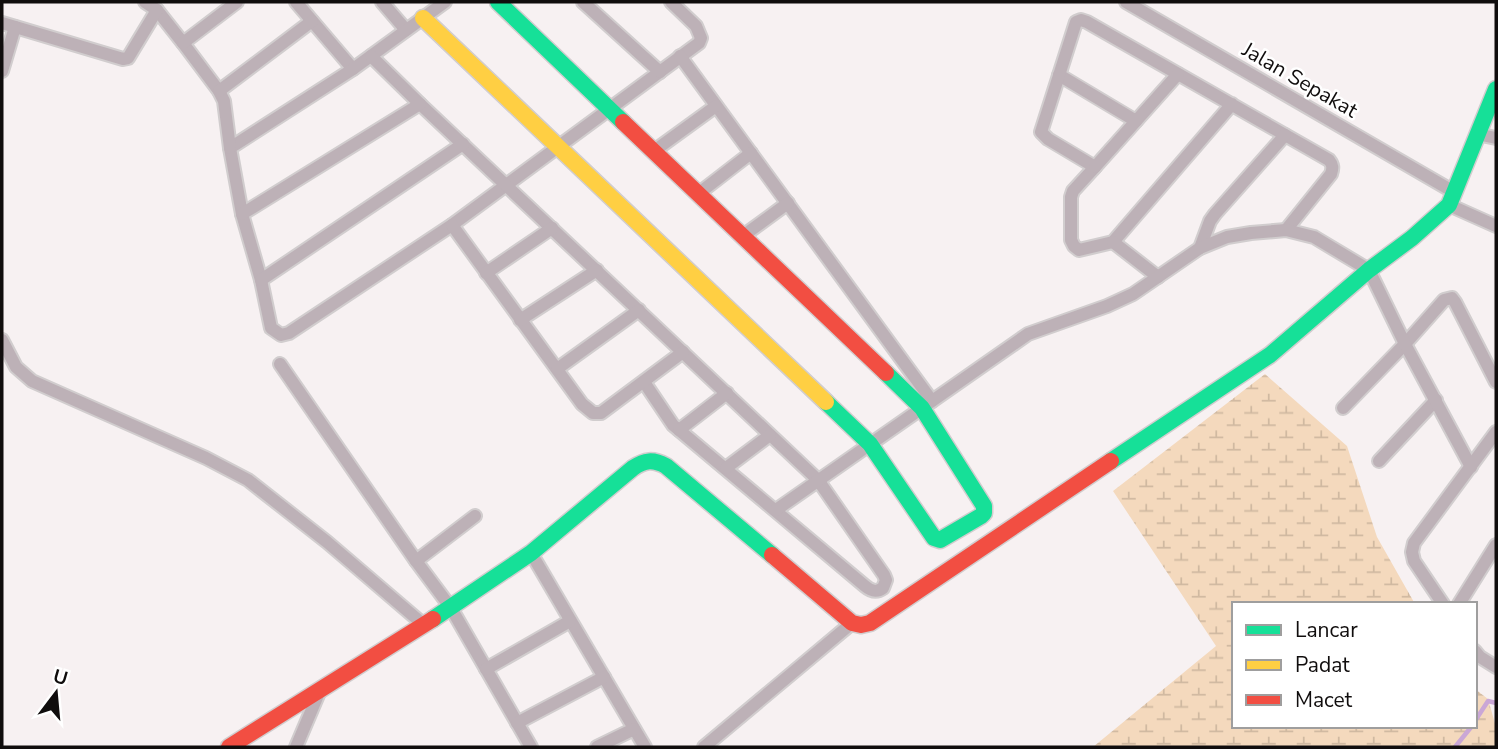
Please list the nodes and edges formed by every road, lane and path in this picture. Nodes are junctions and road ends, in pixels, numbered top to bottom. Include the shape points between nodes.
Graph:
1 (145, 2) edge
2 (237, 2) edge
3 (296, 2) edge
4 (382, 2) edge
5 (445, 2) edge
6 (498, 2) edge
7 (583, 2) edge
8 (671, 2) edge
9 (1126, 2) edge
10 (157, 10) junction
11 (424, 18) junction
12 (312, 21) junction
13 (2, 23) edge
14 (15, 27) junction
15 (406, 30) junction
16 (183, 43) junction
17 (371, 56) junction
18 (680, 57) junction
19 (353, 69) junction
20 (2, 71) edge
21 (660, 72) junction
22 (1178, 74) junction
23 (1059, 75) junction
24 (1496, 89) edge
25 (219, 91) junction
26 (420, 104) junction
27 (1232, 104) junction
28 (716, 106) junction
29 (610, 109) junction
30 (1136, 121) junction
31 (1477, 134) junction
32 (1285, 135) junction
33 (1496, 138) edge
34 (463, 144) junction
35 (230, 148) junction
36 (558, 148) junction
37 (654, 151) junction
38 (751, 153) junction
39 (1095, 167) junction
40 (507, 186) junction
41 (698, 194) junction
42 (1452, 198) junction
43 (788, 203) junction
44 (242, 214) junction
45 (452, 225) junction
46 (1496, 226) edge
47 (552, 228) junction
48 (1286, 230) junction
49 (743, 236) junction
50 (1112, 242) junction
51 (1200, 248) junction
52 (597, 270) junction
53 (1369, 270) junction
54 (486, 273) junction
55 (1158, 277) junction
56 (261, 280) junction
57 (639, 310) junction
58 (520, 320) junction
59 (2, 340) edge
60 (1405, 344) junction
61 (683, 352) junction
62 (280, 364) dead end
63 (556, 369) junction
64 (644, 382) junction
65 (1496, 382) edge
66 (727, 393) junction
67 (1436, 400) junction
68 (927, 404) junction
69 (1343, 408) dead end
70 (679, 430) junction
71 (1496, 432) edge
72 (770, 435) junction
73 (870, 444) junction
74 (1379, 461) dead end
75 (1471, 467) junction
76 (726, 468) junction
77 (818, 480) junction
78 (776, 510) junction
79 (475, 516) dead end
80 (1496, 545) edge
81 (531, 553) junction
82 (416, 561) junction
83 (1442, 602) edge
84 (1460, 602) edge
85 (451, 608) junction
86 (570, 621) junction
87 (852, 623) junction
88 (424, 625) junction
89 (1477, 653) edge
90 (1495, 665) edge
91 (486, 669) junction
92 (604, 677) junction
93 (321, 688) junction
94 (517, 723) junction
95 (634, 729) junction
96 (229, 747) edge
97 (296, 747) edge
98 (531, 747) edge
99 (597, 747) edge
100 (645, 747) edge
101 (704, 747) edge

1 - 10 street
2 - 16 street
3 - 12 street
4 - 15 street
5 - 11 street
6 - 29 street
7 - 21 street
8 - 18 street via 696,26 701,38
9 - 42 street, Jalan Sepakat
10 - 14 street via 128,58 123,59
10 - 16 street
11 - 15 street
11 - 36 street
12 - 19 street
12 - 25 street
13 - 14 street
14 - 20 street
15 - 17 street
16 - 25 street
17 - 19 street
17 - 26 street
18 - 21 street
18 - 28 street
19 - 35 street
21 - 29 street
22 - 23 street via 1081,20 1076,22
22 - 27 street
22 - 30 street
23 - 30 street
23 - 39 street via 1041,132
24 - 31 street
25 - 35 street
26 - 34 street
26 - 44 street
27 - 32 street
27 - 50 street
28 - 37 street
28 - 38 street
29 - 36 street
29 - 37 street
30 - 39 street
31 - 33 street
31 - 42 street
32 - 48 street via 1329,160 1333,168
32 - 51 street via 1215,214
34 - 40 street
34 - 56 street
35 - 44 street
36 - 40 street
36 - 73 street
37 - 41 street
38 - 41 street
38 - 43 street
39 - 50 street via 1071,197 1071,240 1079,250
40 - 45 street
40 - 47 street
41 - 49 street
42 - 46 street, Jalan Sepakat
42 - 53 street via 1412,238
43 - 49 street
43 - 68 street
44 - 56 street
45 - 54 street
45 - 56 street via 289,333 281,335 271,328
47 - 52 street
47 - 54 street
48 - 51 street via 1227,237
48 - 53 street via 1314,237
49 - 68 street
50 - 55 street
51 - 55 street
52 - 57 street
52 - 58 street
53 - 60 street
53 - 87 street via 1270,355 870,623
54 - 58 street
55 - 68 street via 1107,306 1028,334
57 - 61 street
57 - 63 street
58 - 63 street
59 - 88 street via 16,367 32,381 248,480
60 - 65 street via 1444,300 1452,298
60 - 67 street
60 - 69 street
61 - 64 street
61 - 66 street
62 - 82 street
63 - 64 street via 593,413 601,413
64 - 70 street
66 - 70 street
66 - 72 street
67 - 74 street
67 - 75 street
68 - 73 street
68 - 73 street via 984,506 981,516 940,540 934,538
70 - 76 street
71 - 75 street
72 - 76 street
72 - 77 street
73 - 77 street
75 - 83 street via 1412,552
76 - 78 street
77 - 78 street
77 - 78 street via 884,575 884,588 871,591
79 - 82 street
80 - 84 street
81 - 85 street
81 - 86 street
81 - 87 street via 633,468 657,461
82 - 85 street
85 - 88 street
85 - 91 street
86 - 91 street
86 - 92 street
87 - 101 street
88 - 93 street
89 - 90 street
91 - 94 street
92 - 94 street
92 - 95 street
93 - 96 street
93 - 97 street
94 - 98 street
95 - 99 street
95 - 100 street

